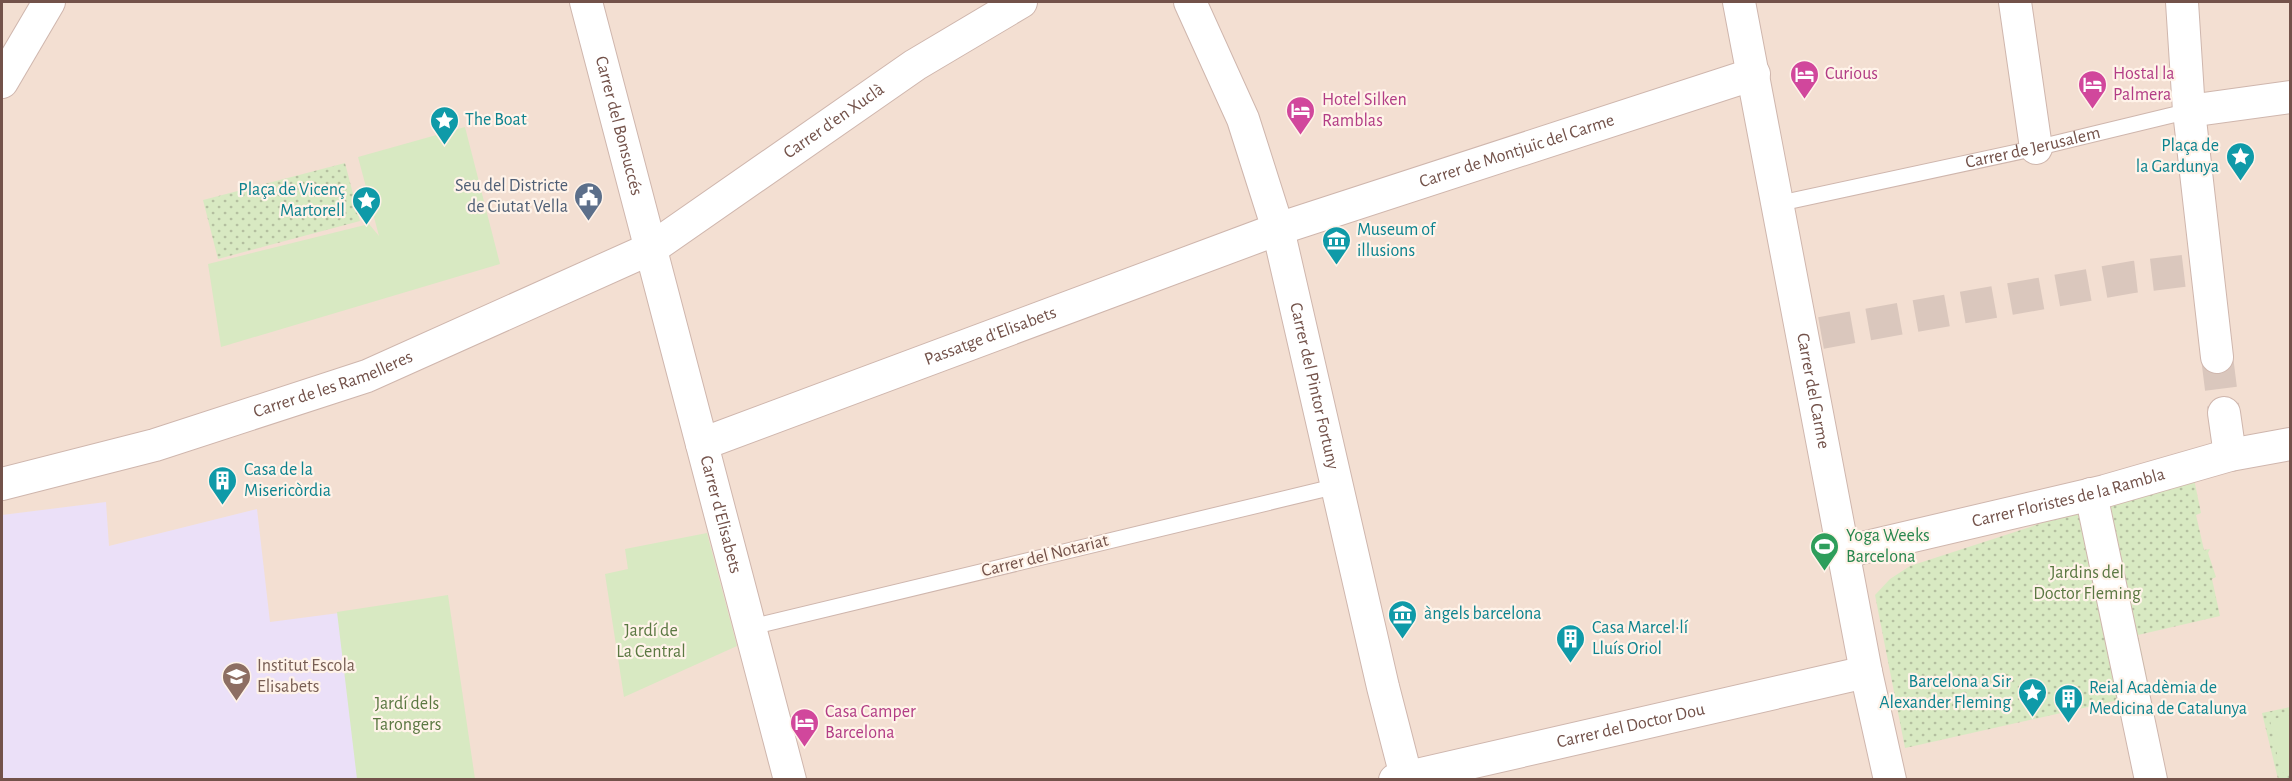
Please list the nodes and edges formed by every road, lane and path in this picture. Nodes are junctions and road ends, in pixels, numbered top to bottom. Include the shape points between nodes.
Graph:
1 (49, 2) edge
2 (586, 2) edge
3 (1021, 2) edge
4 (1190, 2) edge
5 (1739, 2) edge
6 (2015, 2) edge
7 (2182, 2) edge
8 (1754, 74) junction
9 (2, 82) edge
10 (2290, 97) edge
11 (2189, 111) junction
12 (2036, 148) junction
13 (1777, 204) junction
14 (1278, 229) junction
15 (652, 248) junction
16 (2217, 357) tunnel mouth
17 (2224, 413) tunnel mouth
18 (702, 444) junction
19 (2290, 444) edge
20 (2230, 455) junction
21 (2, 484) edge
22 (1337, 486) junction
23 (2091, 494) junction
24 (1845, 552) junction
25 (752, 627) junction
26 (1866, 672) junction
27 (1403, 779) edge
28 (790, 780) edge
29 (1890, 780) edge
30 (2151, 780) edge

1 - 9 street
2 - 15 street, Carrer del Bonsuccés
3 - 15 street, Carrer d'en Xuclà via 915,65
4 - 14 street, Carrer del Pintor Fortuny via 1243,119
5 - 8 street, Carrer del Carme
6 - 12 street
7 - 11 street
8 - 13 street, Carrer del Carme
8 - 14 street, Carrer de Montjuïc del Carme
10 - 11 street, Carrer de Jerusalem
11 - 12 lane, Carrer de Jerusalem
11 - 16 street via 2203,269
12 - 13 lane, Carrer de Jerusalem
13 - 24 street, Carrer del Carme
14 - 18 street, Passatge d'Elisabets
14 - 22 street, Carrer del Pintor Fortuny
15 - 18 street, Carrer d'Elisabets
15 - 21 street, Carrer de les Ramelleres via 367,376 155,445
17 - 20 street
18 - 25 street, Carrer d'Elisabets
19 - 20 street, Carrer Floristes de la Rambla
20 - 23 street, Carrer Floristes de la Rambla
22 - 25 lane, Carrer del Notariat
22 - 27 street, Carrer del Pintor Fortuny
23 - 24 street, Carrer Floristes de la Rambla
23 - 30 street
24 - 26 street, Carrer del Carme
25 - 28 street, Carrer d'Elisabets
26 - 27 street, Carrer del Doctor Dou
26 - 29 street, Carrer del Carme

